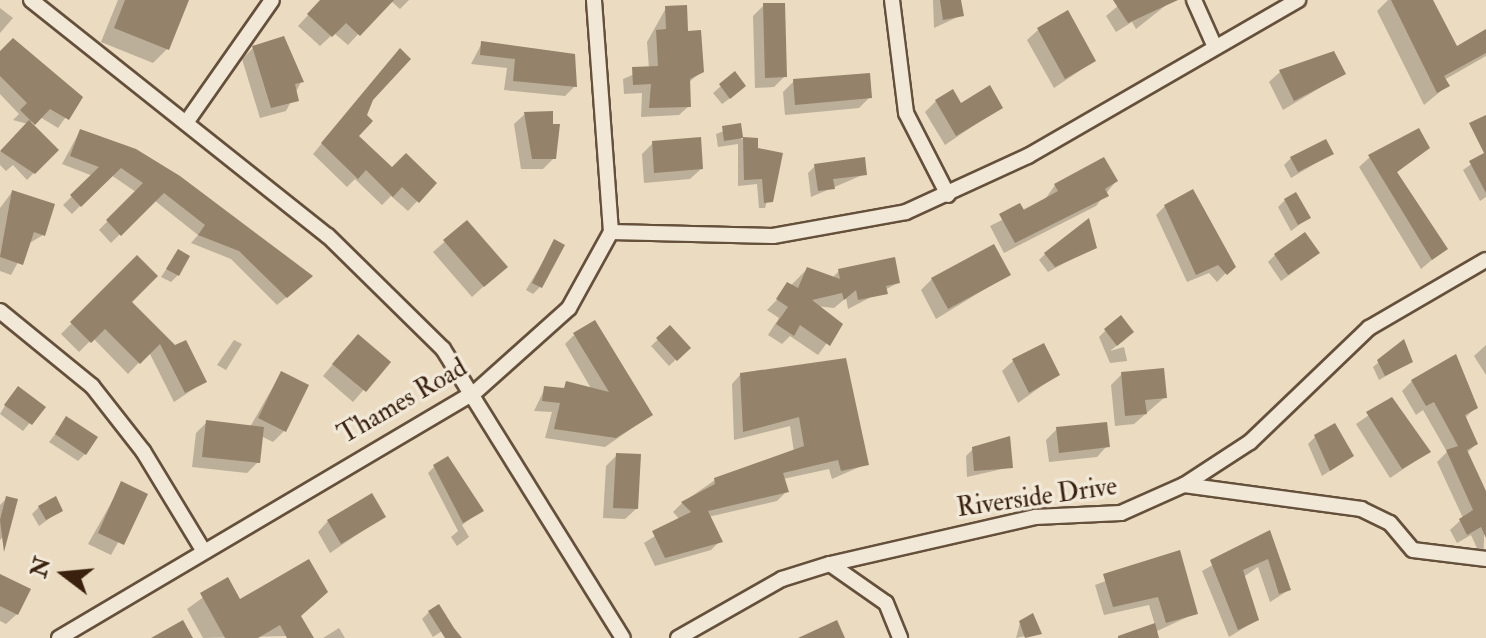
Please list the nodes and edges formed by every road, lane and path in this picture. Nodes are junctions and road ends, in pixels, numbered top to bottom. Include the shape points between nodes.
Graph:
1 (31, 0) edge
2 (272, 0) edge
3 (594, 0) edge
4 (892, 0) edge
5 (1194, 0) edge
6 (1298, 0) edge
7 (1214, 45) junction
8 (188, 120) junction
9 (948, 195) junction
10 (611, 232) junction
11 (1486, 260) edge
12 (0, 311) edge
13 (474, 393) junction
14 (1184, 485) junction
15 (203, 550) junction
16 (1486, 559) edge
17 (830, 564) junction
18 (59, 638) edge
19 (623, 638) edge
20 (678, 638) edge
21 (900, 638) edge

1 - 8 street
2 - 8 street
3 - 10 street
4 - 9 street via 906,113
5 - 7 street
6 - 7 street
7 - 9 street via 1028,156
8 - 13 street via 328,236 443,349
9 - 10 street via 838,229 773,236
10 - 13 street, Thames Road via 569,308
11 - 14 street, Riverside Drive via 1369,328 1250,442
12 - 15 street via 92,386 143,451
13 - 15 street, Thames Road
13 - 19 street
14 - 16 street via 1361,509 1390,523 1413,550
14 - 17 street, Riverside Drive via 1121,513 1035,517
15 - 18 street, Thames Road
17 - 20 street, Riverside Drive via 782,579
17 - 21 street via 886,603

